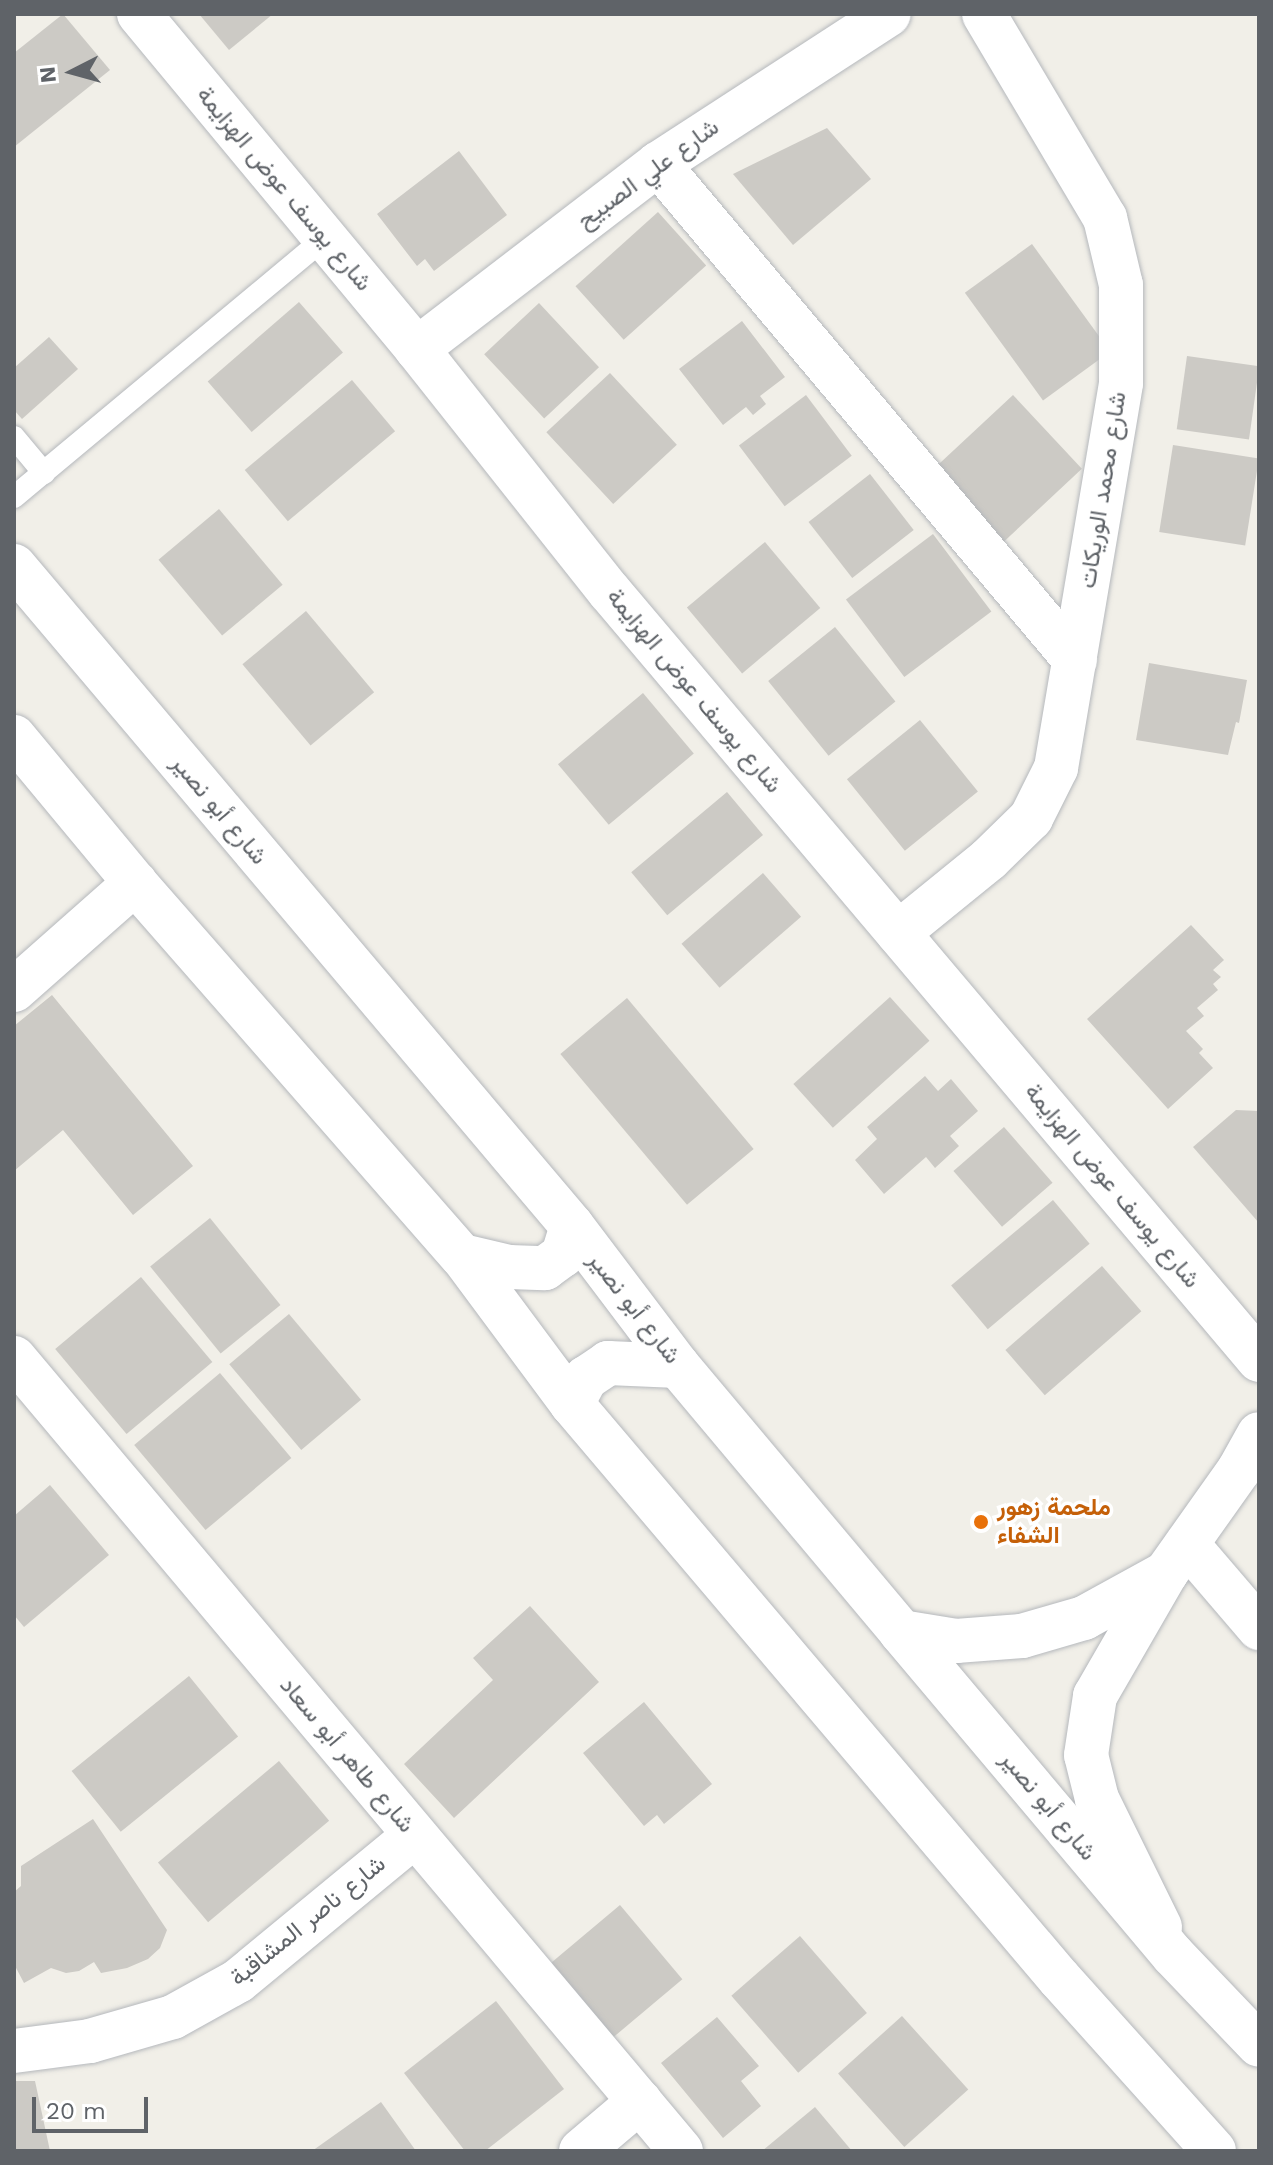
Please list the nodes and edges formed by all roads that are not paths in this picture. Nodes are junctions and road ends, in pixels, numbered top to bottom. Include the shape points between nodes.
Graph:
1 (139, 14) edge
2 (889, 14) edge
3 (984, 14) edge
4 (658, 164) junction
5 (325, 238) junction
6 (417, 349) junction
7 (14, 437) edge
8 (44, 473) junction
9 (14, 497) edge
10 (14, 566) edge
11 (1075, 660) junction
12 (14, 737) edge
13 (135, 883) junction
14 (898, 933) junction
15 (14, 990) edge
16 (572, 1226) junction
17 (462, 1256) junction
18 (14, 1358) edge
19 (1259, 1360) edge
20 (678, 1366) junction
21 (572, 1404) junction
22 (1259, 1434) edge
23 (1177, 1559) junction
24 (1259, 1628) edge
25 (901, 1632) junction
26 (414, 1836) junction
27 (1173, 1955) junction
28 (1259, 2045) edge
29 (14, 2051) edge
30 (640, 2101) junction
31 (581, 2151) edge
32 (681, 2151) edge
33 (1214, 2151) edge

1 - 5 street, شارع يوسف عوض الهزايمة
2 - 4 street, شارع علي الصبيح
3 - 11 street, شارع محمد الوريكات via 1105,218 1121,285 1121,383
4 - 6 street, شارع علي الصبيح
4 - 11 street
5 - 6 street, شارع يوسف عوض الهزايمة
5 - 8 lane
6 - 14 street, شارع يوسف عوض الهزايمة via 609,591
7 - 8 lane
8 - 9 lane
10 - 16 street, شارع أبو نصير
11 - 14 street, شارع محمد الوريكات via 1056,768 1031,818
12 - 13 street
13 - 15 street
13 - 17 street
14 - 19 street, شارع يوسف عوض الهزايمة
16 - 17 street via 563,1255 545,1268 509,1267
16 - 20 street, شارع أبو نصير
17 - 21 street
18 - 26 street, شارع طاهر أبو سعاد
20 - 21 street via 608,1363 586,1378
20 - 25 street, شارع أبو نصير
21 - 33 street via 1059,1978
22 - 23 street
23 - 24 street
23 - 25 street via 1084,1618 1022,1636 956,1641
23 - 27 street via 1095,1696 1086,1755 1097,1799
25 - 27 street, شارع أبو نصير
26 - 29 street, شارع ناصر المشاقبة via 238,1981 173,2017 90,2041
26 - 30 street, شارع طاهر أبو سعاد
27 - 28 street, شارع أبو نصير
30 - 31 street
30 - 32 street, شارع طاهر أبو سعاد

